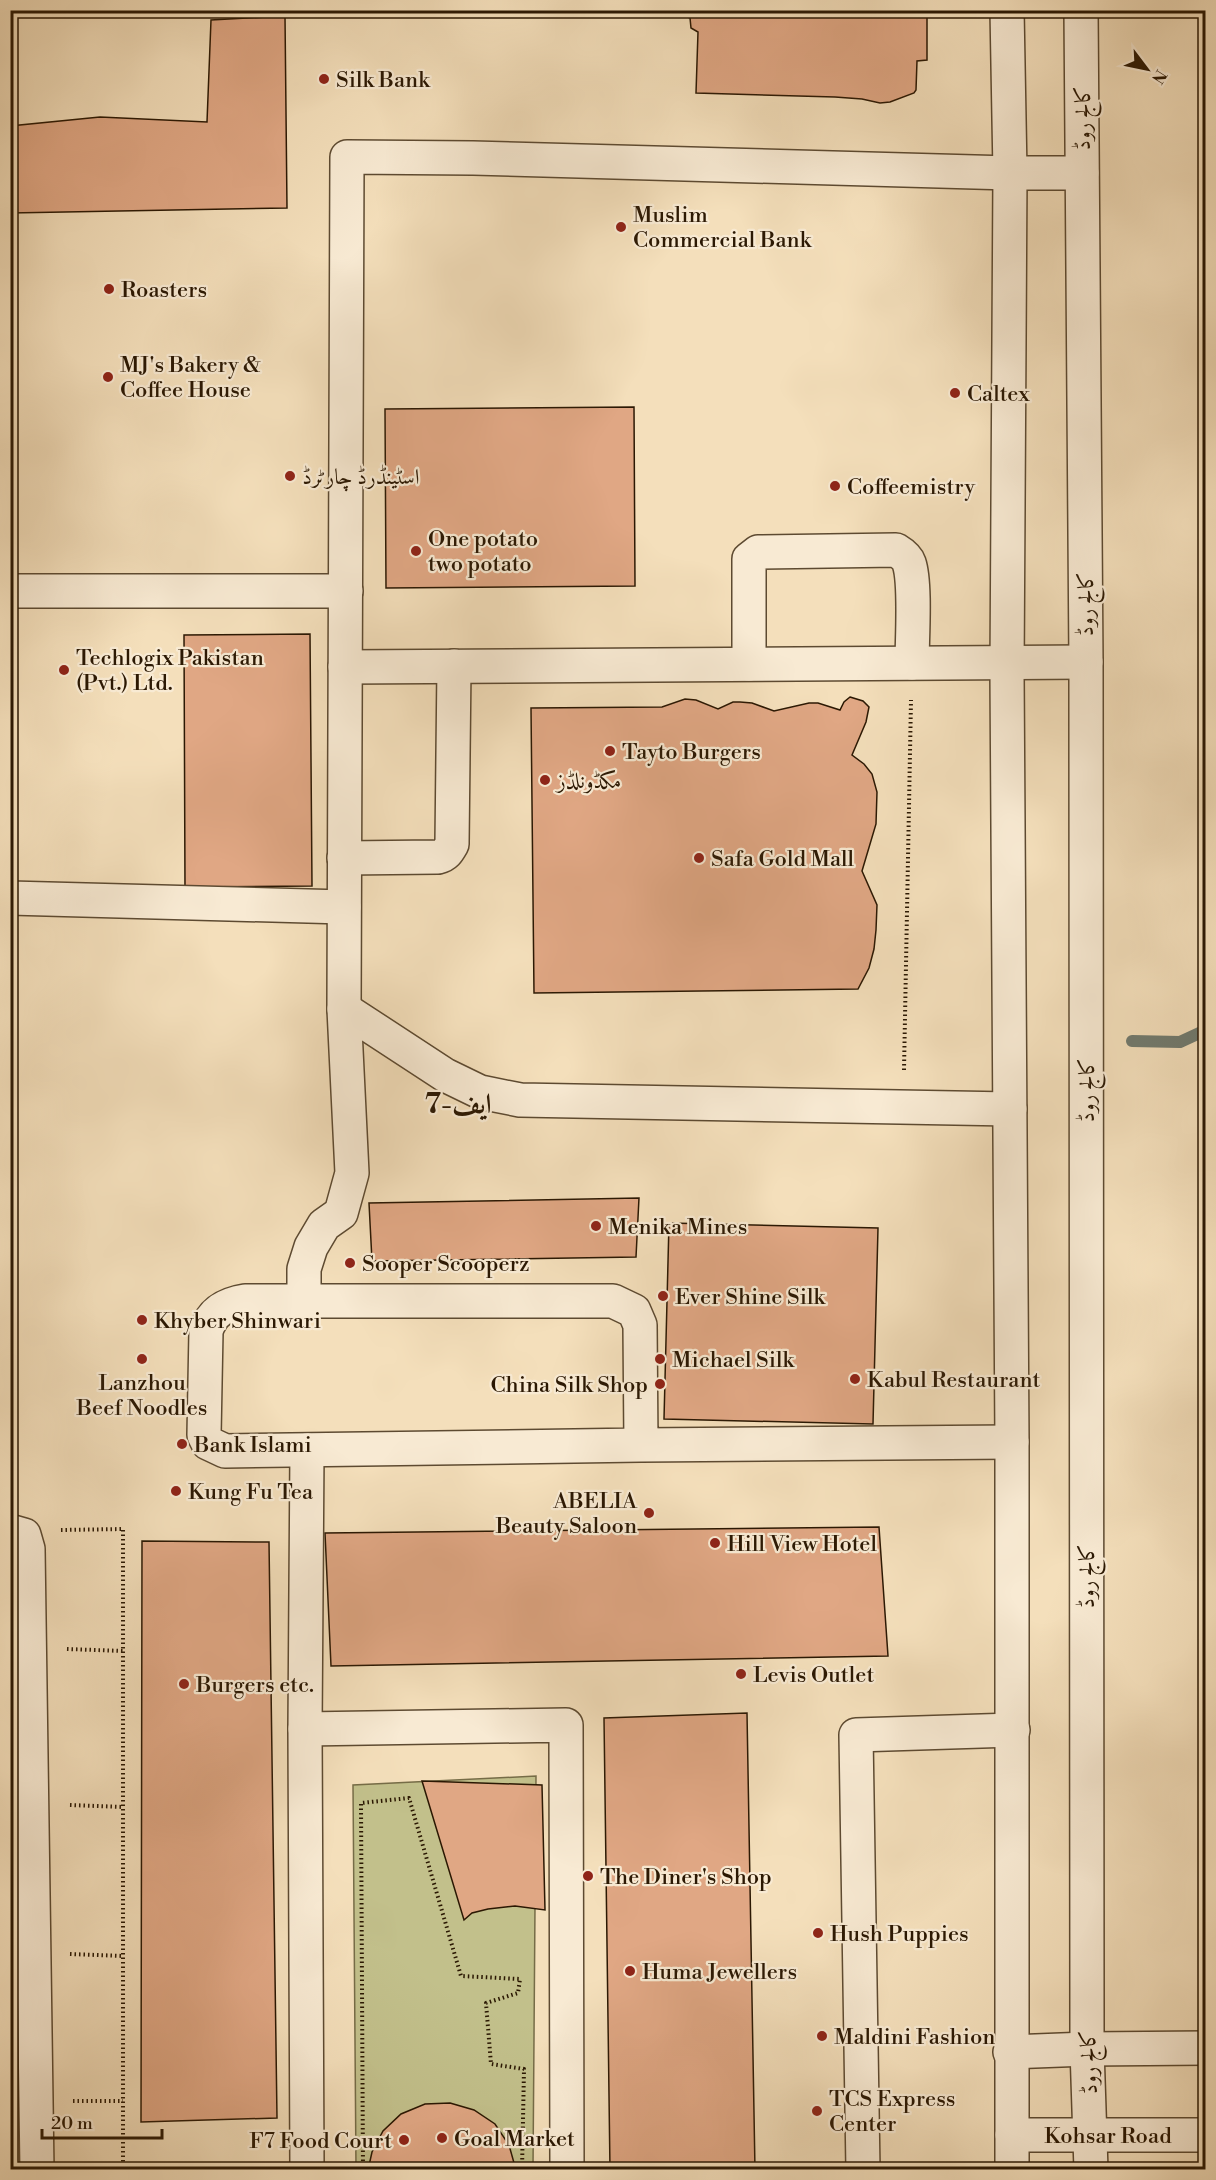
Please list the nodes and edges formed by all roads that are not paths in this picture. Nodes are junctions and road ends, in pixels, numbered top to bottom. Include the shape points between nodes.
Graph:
1 (1007, 10) edge
2 (1082, 10) edge
3 (1010, 173) junction
4 (1082, 173) junction
5 (10, 591) edge
6 (346, 591) junction
7 (1007, 662) junction
8 (1086, 662) junction
9 (912, 663) junction
10 (749, 664) junction
11 (454, 666) junction
12 (345, 667) junction
13 (344, 858) junction
14 (10, 898) edge
15 (344, 907) junction
16 (344, 1009) junction
17 (1010, 1109) junction
18 (304, 1301) junction
19 (1012, 1442) junction
20 (641, 1444) junction
21 (307, 1450) junction
22 (12, 1531) edge
23 (305, 1729) junction
24 (1013, 1730) junction
25 (1206, 2048) edge
26 (1087, 2049) junction
27 (1010, 2052) junction
28 (1012, 2135) junction
29 (1091, 2135) junction
30 (1206, 2135) edge
31 (37, 2169) edge
32 (307, 2169) edge
33 (567, 2169) edge
34 (863, 2169) edge
35 (1012, 2169) edge
36 (1091, 2169) edge

1 - 3 street
2 - 4 street, کالج روڈ
3 - 4 street
3 - 6 street via 347,158
3 - 7 street
4 - 8 street, کالج روڈ
5 - 6 street
6 - 12 street
7 - 8 street
7 - 9 street
7 - 17 street
8 - 26 street, کالج روڈ
9 - 10 street
9 - 10 street via 912,578 909,562 896,550 752,555
10 - 11 street
11 - 12 street
11 - 13 street via 452,844 448,851 438,857
12 - 13 street
13 - 15 street
14 - 15 street
15 - 16 street
16 - 17 street via 446,1075 480,1092 520,1100
16 - 18 street via 352,1173 341,1212 324,1225 311,1247 304,1269
17 - 19 street
18 - 20 street via 623,1304 634,1311 640,1325
18 - 21 street via 230,1303 213,1315 206,1331 202,1426 208,1443 225,1451
19 - 20 street
19 - 24 street
20 - 21 street
21 - 23 street
22 - 31 street via 24,1535 28,1549
23 - 32 street
23 - 33 street via 566,1725
24 - 27 street
24 - 34 street via 856,1735
25 - 26 street
26 - 27 street
26 - 29 street, کالج روڈ
27 - 28 street
28 - 29 street, Kohsar Road
28 - 35 street
29 - 30 street, Kohsar Road
29 - 36 street, کالج روڈ

